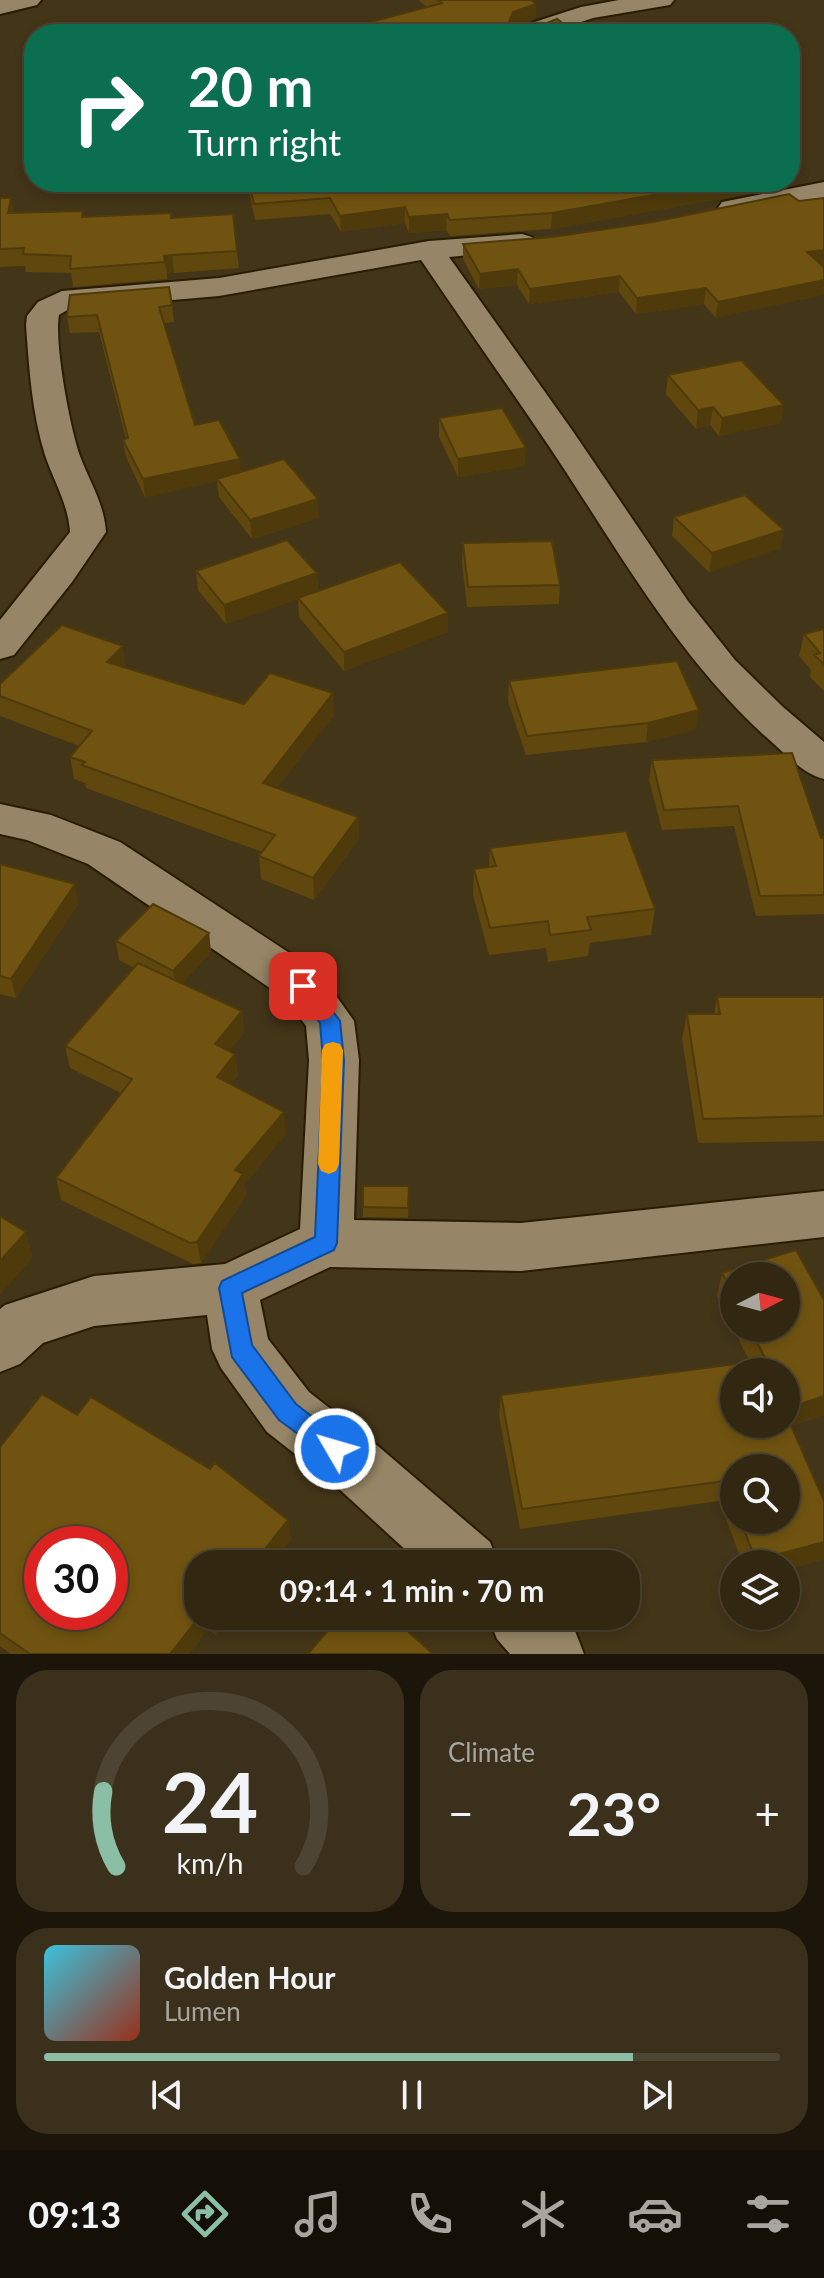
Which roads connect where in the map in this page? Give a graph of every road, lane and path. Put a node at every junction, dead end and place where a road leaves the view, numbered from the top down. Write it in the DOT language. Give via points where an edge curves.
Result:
graph roads {
  1 [pos="29,0"];
  2 [pos="662,0"];
  3 [pos="0,7"];
  4 [pos="566,19"];
  5 [pos="551,24"];
  6 [pos="573,24"];
  7 [pos="802,195"];
  8 [pos="708,213"];
  9 [pos="551,241"];
  10 [pos="429,250"];
  11 [pos="0,646"];
  12 [pos="824,765"];
  13 [pos="0,819"];
  14 [pos="824,1214"];
  15 [pos="326,1243"];
  16 [pos="230,1288"];
  17 [pos="0,1346"];
  18 [pos="452,1550"];
  19 [pos="532,1630"];
  20 [pos="552,1654"];
  1 -- 3 [label="street"];
  2 -- 4 [label="street"];
  4 -- 5 [label="street"];
  4 -- 6 [label="street"];
  7 -- 8 [label="street"];
  9 -- 10 [label="street"];
  10 -- 11 [label="street" via="219,287 62,300 51,306 43,316 40,338 62,454 83,494 88,532"];
  10 -- 12 [label="street" via="674,609 721,669"];
  13 -- 15 [label="street" via="35,826 104,853 303,986 330,1021 334,1060"];
  14 -- 15 [label="street" via="521,1247"];
  15 -- 16 [label="street"];
  16 -- 17 [label="street" via="94,1301 25,1323"];
  16 -- 18 [label="street" via="241,1349 288,1412"];
  19 -- 20 [label="street"];
}
